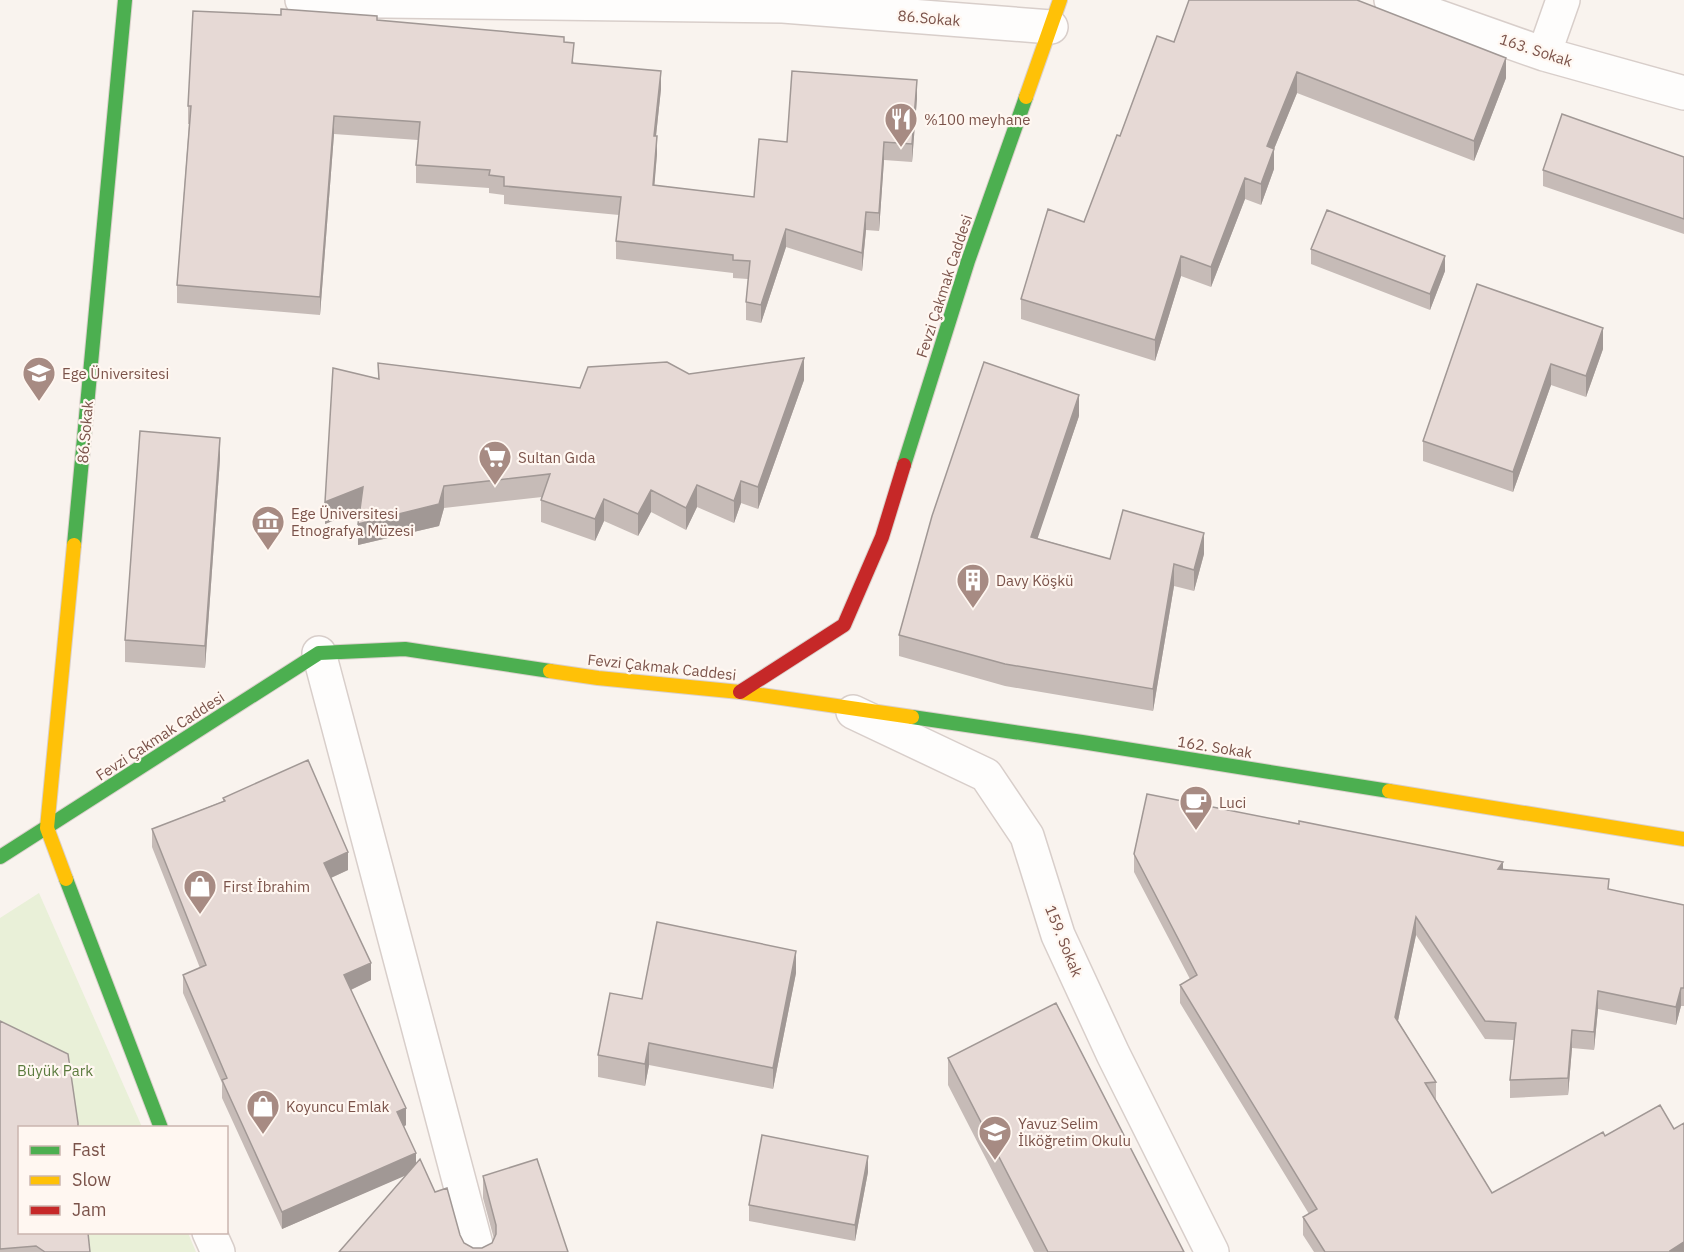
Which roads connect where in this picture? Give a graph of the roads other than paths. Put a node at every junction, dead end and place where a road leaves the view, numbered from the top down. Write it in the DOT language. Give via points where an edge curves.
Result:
graph roads {
  1 [pos="125,0"];
  2 [pos="303,0"];
  3 [pos="1391,0"];
  4 [pos="1563,0"];
  5 [pos="1056,14"];
  6 [pos="1544,54"];
  7 [pos="1684,93"];
  8 [pos="319,653"];
  9 [pos="740,693"];
  10 [pos="841,706"];
  11 [pos="47,828"];
  12 [pos="1684,839"];
  13 [pos="0,856"];
  14 [pos="160,1126"];
  15 [pos="209,1234"];
  16 [pos="218,1252"];
  17 [pos="478,1252"];
  18 [pos="1212,1252"];
  1 -- 11 [label="street, 86.Sokak"];
  2 -- 5 [label="street, 86.Sokak"];
  3 -- 6 [label="street, 163. Sokak"];
  4 -- 6 [label="street"];
  5 -- 9 [label="street, Fevzi Çakmak Caddesi" via="968,261 882,537 844,625"];
  6 -- 7 [label="street, 163. Sokak"];
  8 -- 9 [label="street, Fevzi Çakmak Caddesi" via="405,649 598,678"];
  8 -- 11 [label="street, Fevzi Çakmak Caddesi"];
  8 -- 17 [label="street"];
  9 -- 10 [label="street, 162. Sokak"];
  10 -- 12 [label="street, 162. Sokak"];
  10 -- 18 [label="street, 159. Sokak" via="986,775 1027,836 1058,935"];
  11 -- 13 [label="street, Fevzi Çakmak Caddesi"];
  11 -- 14 [label="street"];
  15 -- 16 [label="street"];
}
